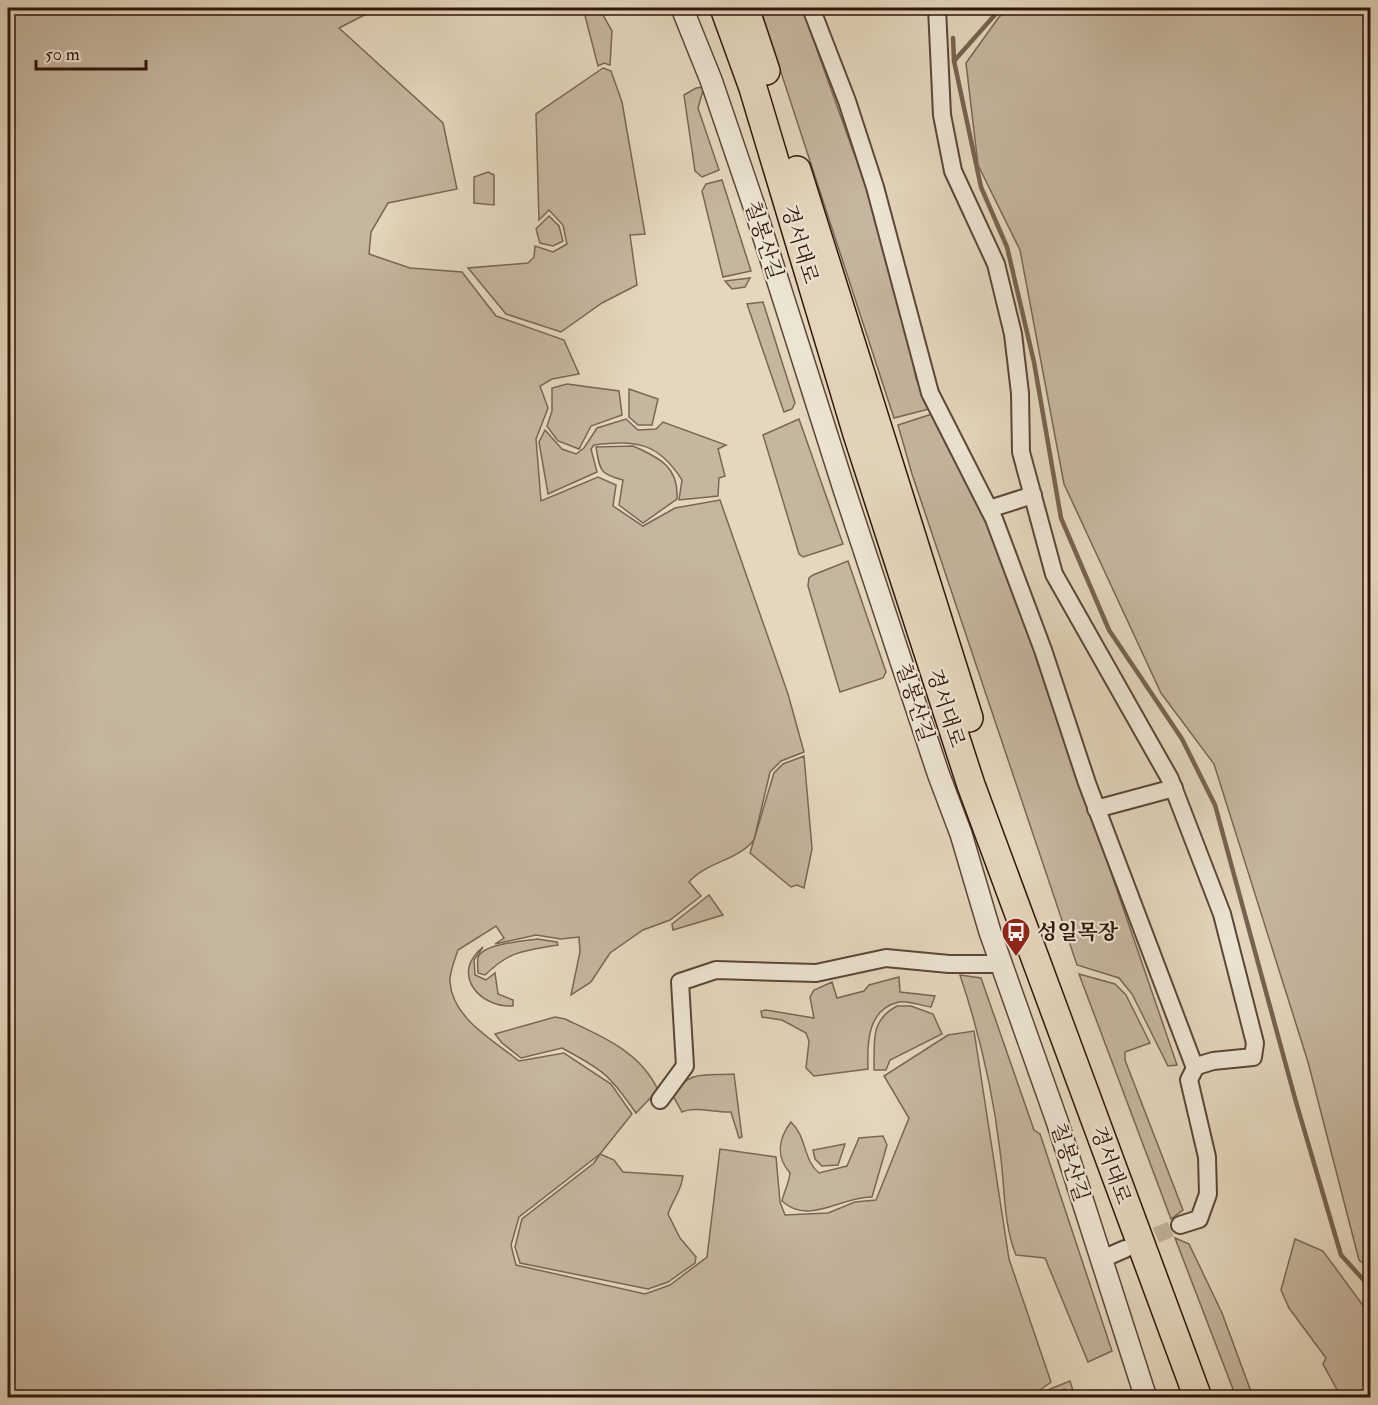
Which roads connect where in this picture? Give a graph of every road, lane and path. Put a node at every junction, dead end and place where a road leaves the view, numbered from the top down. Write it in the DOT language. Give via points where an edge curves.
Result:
graph roads {
  1 [pos="682,8"];
  2 [pos="724,8"];
  3 [pos="745,8"];
  4 [pos="811,8"];
  5 [pos="937,8"];
  6 [pos="1033,495"];
  7 [pos="989,509"];
  8 [pos="1174,788"];
  9 [pos="1096,809"];
  10 [pos="1001,964"];
  11 [pos="1195,1068"];
  12 [pos="660,1100"];
  13 [pos="1180,1225"];
  14 [pos="1125,1249"];
  15 [pos="1102,1259"];
  16 [pos="1146,1398"];
  17 [pos="1198,1398"];
  18 [pos="1218,1398"];
  1 -- 10 [label="street, 칠봉산길" via="754,206"];
  2 -- 17 [label="main road, 경서대로" via="753,88 857,434 971,785"];
  3 -- 18 [label="main road, 경서대로" via="987,775"];
  4 -- 7 [label="street" via="875,187 930,393"];
  5 -- 6 [label="street" via="942,115 953,171 996,264 1020,393 1021,452"];
  6 -- 7 [label="street"];
  6 -- 8 [label="street" via="1054,574"];
  7 -- 9 [label="street" via="1043,650"];
  8 -- 9 [label="street"];
  8 -- 11 [label="street" via="1222,914 1255,1043 1253,1057 1213,1061"];
  9 -- 11 [label="street"];
  10 -- 12 [label="street" via="886,958 816,973 716,970 680,982 685,1066"];
  10 -- 15 [label="street, 칠봉산길"];
  11 -- 13 [label="street" via="1189,1080 1207,1157 1208,1194 1199,1219"];
  14 -- 15 [label="street"];
  15 -- 16 [label="street, 칠봉산길"];
}
